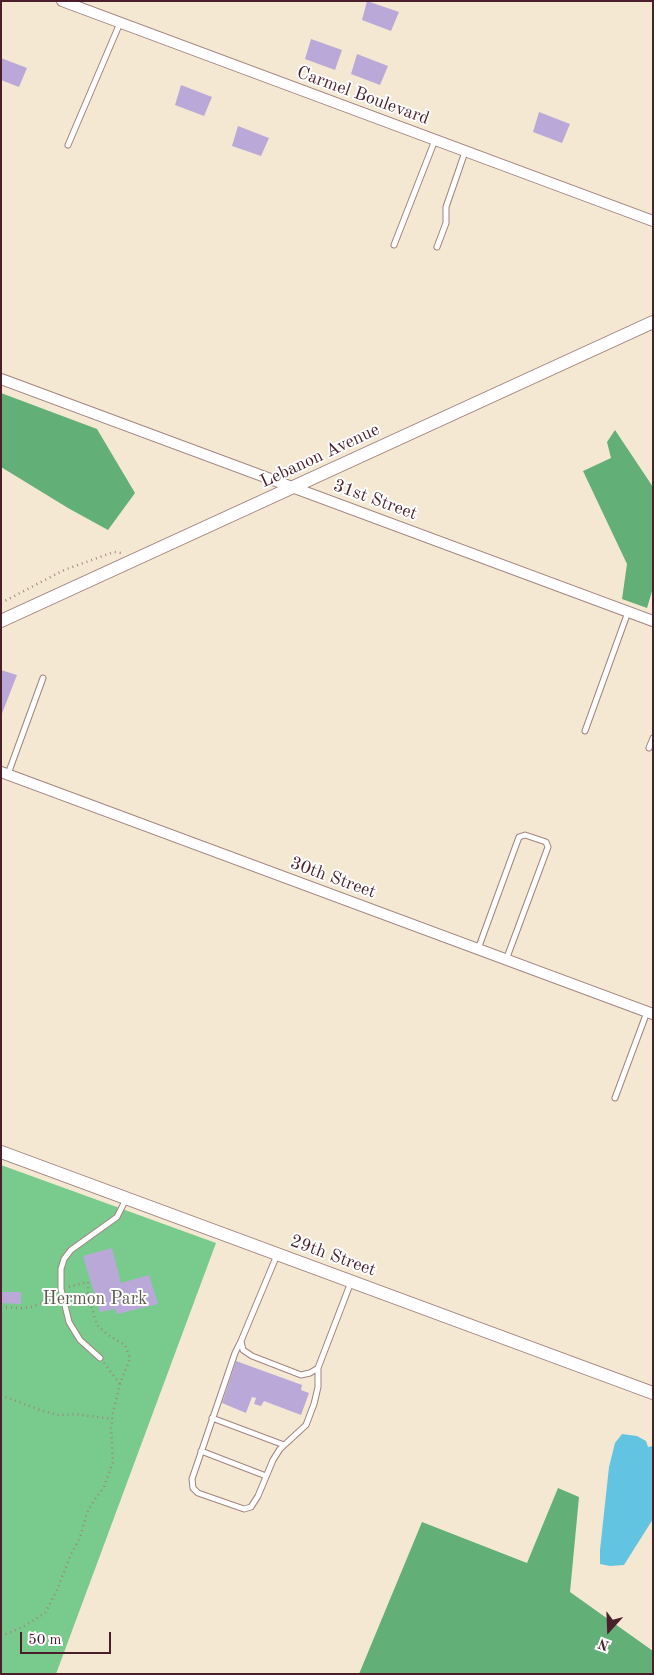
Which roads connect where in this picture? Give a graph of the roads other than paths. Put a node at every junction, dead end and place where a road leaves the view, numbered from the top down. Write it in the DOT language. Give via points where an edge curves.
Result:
graph roads {
  1 [pos="62,1"];
  2 [pos="120,23"];
  3 [pos="435,140"];
  4 [pos="68,145"];
  5 [pos="465,152"];
  6 [pos="653,221"];
  7 [pos="394,244"];
  8 [pos="437,247"];
  9 [pos="653,322"];
  10 [pos="1,379"];
  11 [pos="293,487"];
  12 [pos="628,612"];
  13 [pos="1,621"];
  14 [pos="653,621"];
  15 [pos="42,678"];
  16 [pos="585,731"];
  17 [pos="653,738"];
  18 [pos="649,748"];
  19 [pos="5,773"];
  20 [pos="478,949"];
  21 [pos="506,960"];
  22 [pos="650,1013"];
  23 [pos="615,1098"];
  24 [pos="1,1152"];
  25 [pos="127,1198"];
  26 [pos="277,1254"];
  27 [pos="351,1282"];
  28 [pos="241,1341"];
  29 [pos="100,1358"];
  30 [pos="318,1368"];
  31 [pos="653,1393"];
  32 [pos="212,1418"];
  33 [pos="284,1445"];
  34 [pos="201,1451"];
  35 [pos="266,1476"];
  1 -- 2 [label="street, Carmel Boulevard"];
  2 -- 3 [label="street, Carmel Boulevard"];
  2 -- 4 [label="lane"];
  3 -- 5 [label="street, Carmel Boulevard"];
  3 -- 7 [label="lane"];
  5 -- 6 [label="street, Carmel Boulevard"];
  5 -- 8 [label="lane" via="446,207 446,223"];
  9 -- 11 [label="street, Lebanon Avenue"];
  10 -- 11 [label="street, 31st Street"];
  11 -- 12 [label="street, 31st Street"];
  11 -- 13 [label="street, Lebanon Avenue"];
  12 -- 14 [label="street, 31st Street"];
  12 -- 16 [label="lane"];
  15 -- 19 [label="lane"];
  17 -- 18 [label="lane"];
  19 -- 20 [label="street, 30th Street"];
  20 -- 21 [label="street, 30th Street"];
  20 -- 21 [label="lane" via="519,837 525,835 546,842 548,847"];
  21 -- 22 [label="street, 30th Street"];
  22 -- 23 [label="lane"];
  24 -- 25 [label="street, 29th Street"];
  25 -- 26 [label="street, 29th Street"];
  25 -- 29 [label="lane" via="117,1217 71,1250 61,1269 61,1289 69,1322 80,1340"];
  26 -- 27 [label="street, 29th Street"];
  26 -- 28 [label="lane"];
  27 -- 30 [label="lane"];
  27 -- 31 [label="street, 29th Street"];
  28 -- 30 [label="lane" via="244,1350 252,1356 301,1375"];
  28 -- 32 [label="lane"];
  30 -- 33 [label="lane" via="318,1387 306,1425"];
  32 -- 33 [label="lane"];
  32 -- 34 [label="lane"];
  33 -- 35 [label="lane" via="272,1460"];
  34 -- 35 [label="lane"];
  34 -- 35 [label="lane" via="192,1479 193,1488 198,1493 244,1509 251,1507"];
}
